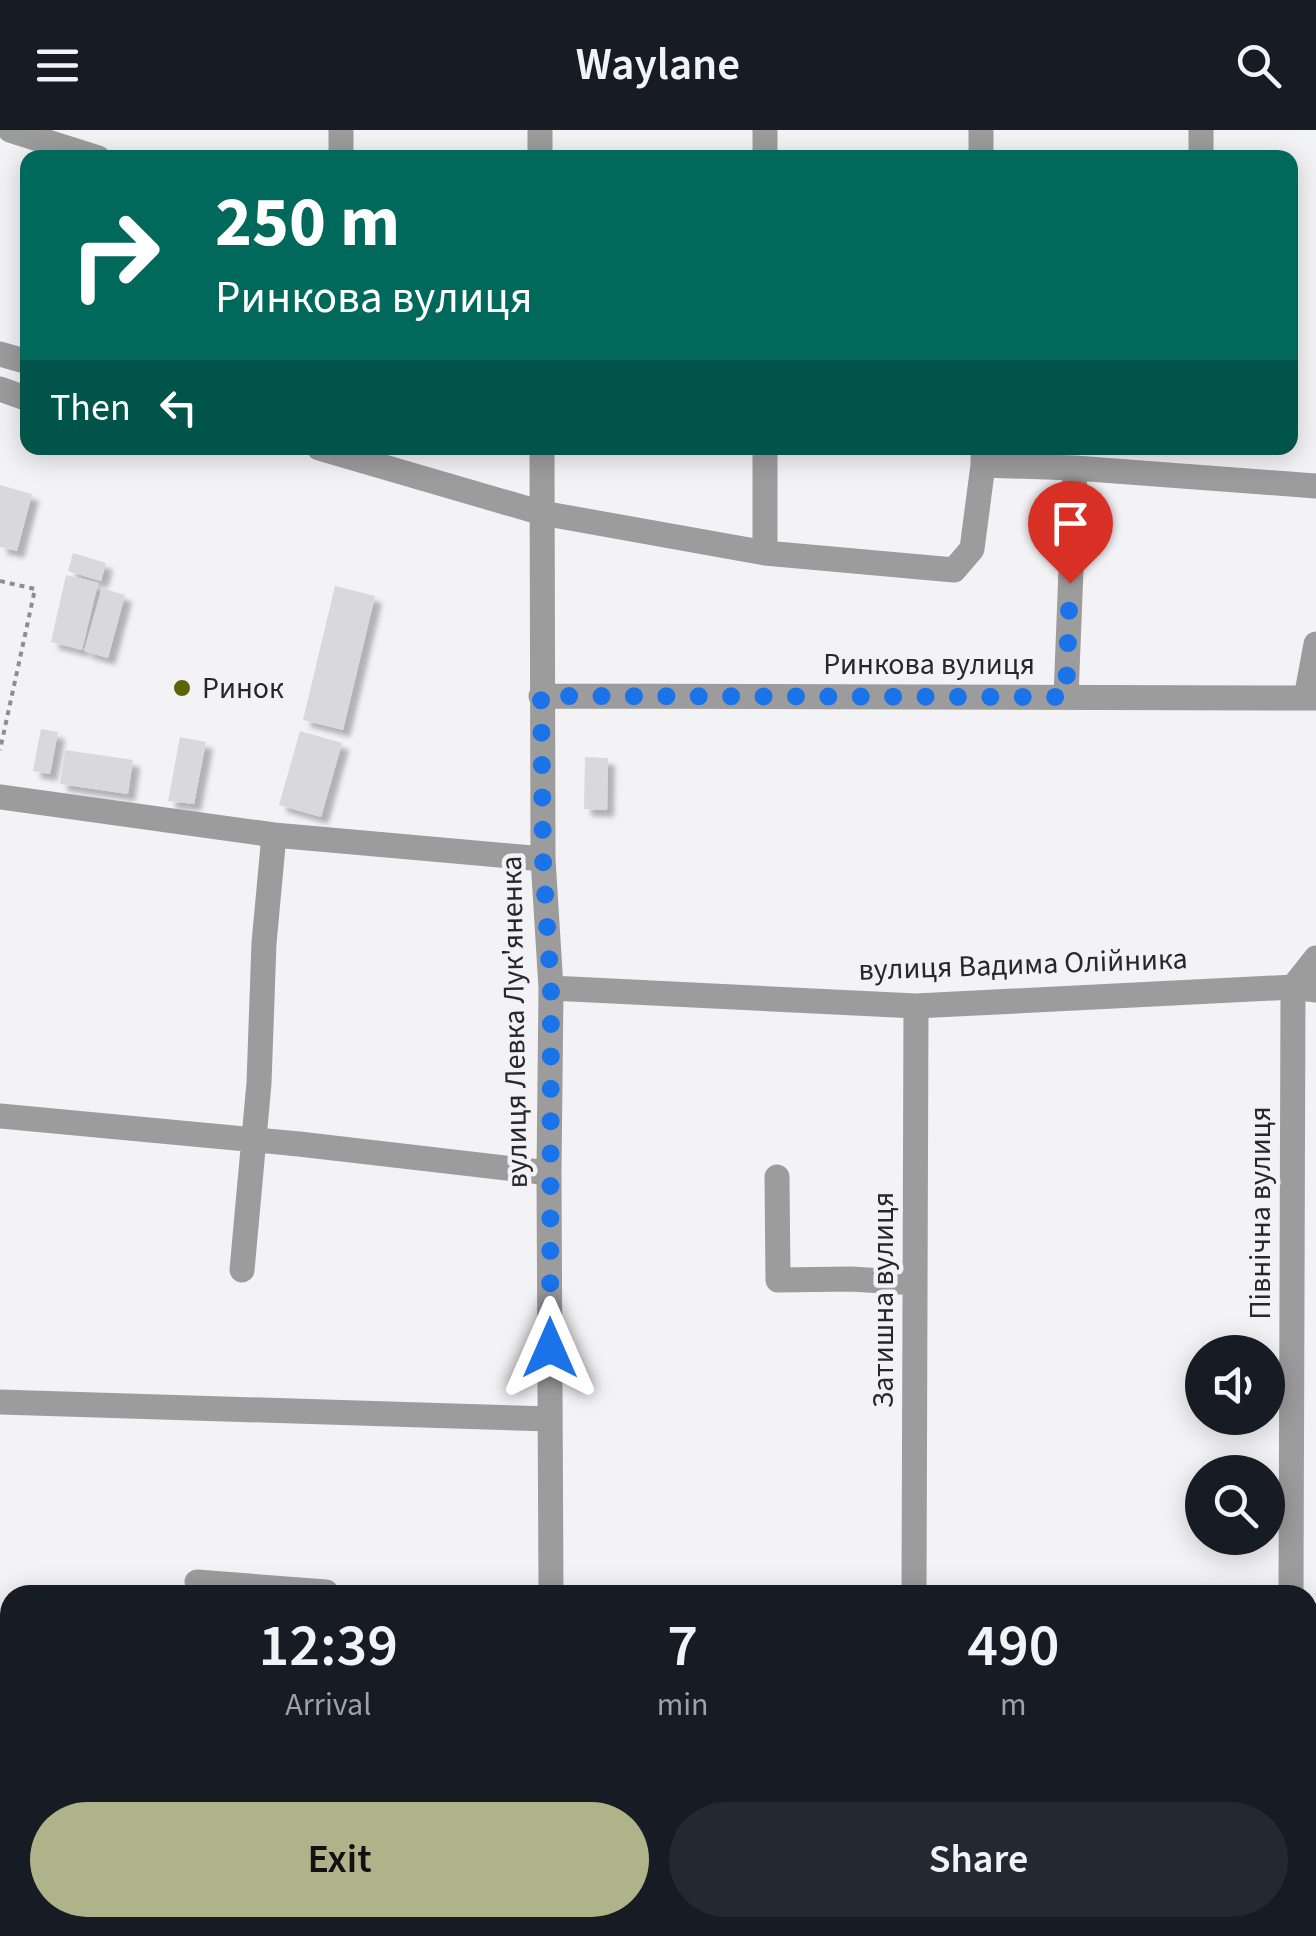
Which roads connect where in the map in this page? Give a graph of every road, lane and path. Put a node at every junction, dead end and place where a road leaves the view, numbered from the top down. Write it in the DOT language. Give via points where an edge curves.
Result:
graph roads {
  1 [pos="10,130"];
  2 [pos="73,150"];
  3 [pos="344,455"];
  4 [pos="542,455"];
  5 [pos="765,455"];
  6 [pos="983,456"];
  7 [pos="1075,468"];
  8 [pos="1316,486"];
  9 [pos="542,513"];
  10 [pos="765,553"];
  11 [pos="0,582"];
  12 [pos="1316,644"];
  13 [pos="541,696"];
  14 [pos="1066,697"];
  15 [pos="1311,698"];
  16 [pos="0,750"];
  17 [pos="0,797"];
  18 [pos="0,815"];
  19 [pos="274,835"];
  20 [pos="543,860"];
  21 [pos="1316,958"];
  22 [pos="551,988"];
  23 [pos="1305,988"];
  24 [pos="916,1006"];
  25 [pos="0,1116"];
  26 [pos="253,1140"];
  27 [pos="550,1173"];
  28 [pos="777,1177"];
  29 [pos="242,1270"];
  30 [pos="915,1283"];
  31 [pos="0,1402"];
  32 [pos="550,1419"];
  33 [pos="196,1582"];
  34 [pos="219,1585"];
  35 [pos="552,1585"];
  36 [pos="914,1585"];
  37 [pos="1291,1585"];
  1 -- 2 [label="street"];
  3 -- 9 [label="street"];
  4 -- 9 [label="street, вулиця Левка Лук'яненка"];
  5 -- 10 [label="street"];
  6 -- 7 [label="street"];
  6 -- 10 [label="street" via="972,550 954,570"];
  7 -- 8 [label="street"];
  7 -- 14 [label="street"];
  9 -- 10 [label="street"];
  9 -- 13 [label="street, вулиця Левка Лук'яненка"];
  11 -- 16 [label="path" via="35,590"];
  12 -- 15 [label="street"];
  13 -- 14 [label="street, Ринкова вулиця"];
  13 -- 20 [label="street, вулиця Левка Лук'яненка"];
  14 -- 15 [label="street, Ринкова вулиця"];
  17 -- 18 [label="street"];
  17 -- 19 [label="street"];
  19 -- 20 [label="street"];
  19 -- 26 [label="street"];
  20 -- 22 [label="street, вулиця Левка Лук'яненка"];
  21 -- 23 [label="street"];
  22 -- 24 [label="street, вулиця Вадима Олійника"];
  22 -- 27 [label="street, вулиця Левка Лук'яненка"];
  23 -- 24 [label="street, вулиця Вадима Олійника"];
  23 -- 37 [label="street, Північна вулиця"];
  24 -- 30 [label="street, Затишна вулиця"];
  25 -- 26 [label="street"];
  26 -- 27 [label="street"];
  26 -- 29 [label="street"];
  27 -- 32 [label="street, вулиця Левка Лук'яненка"];
  28 -- 30 [label="street" via="778,1280"];
  30 -- 36 [label="street, Затишна вулиця"];
  31 -- 32 [label="street"];
  32 -- 35 [label="street, вулиця Левка Лук'яненка"];
  33 -- 34 [label="street"];
}
